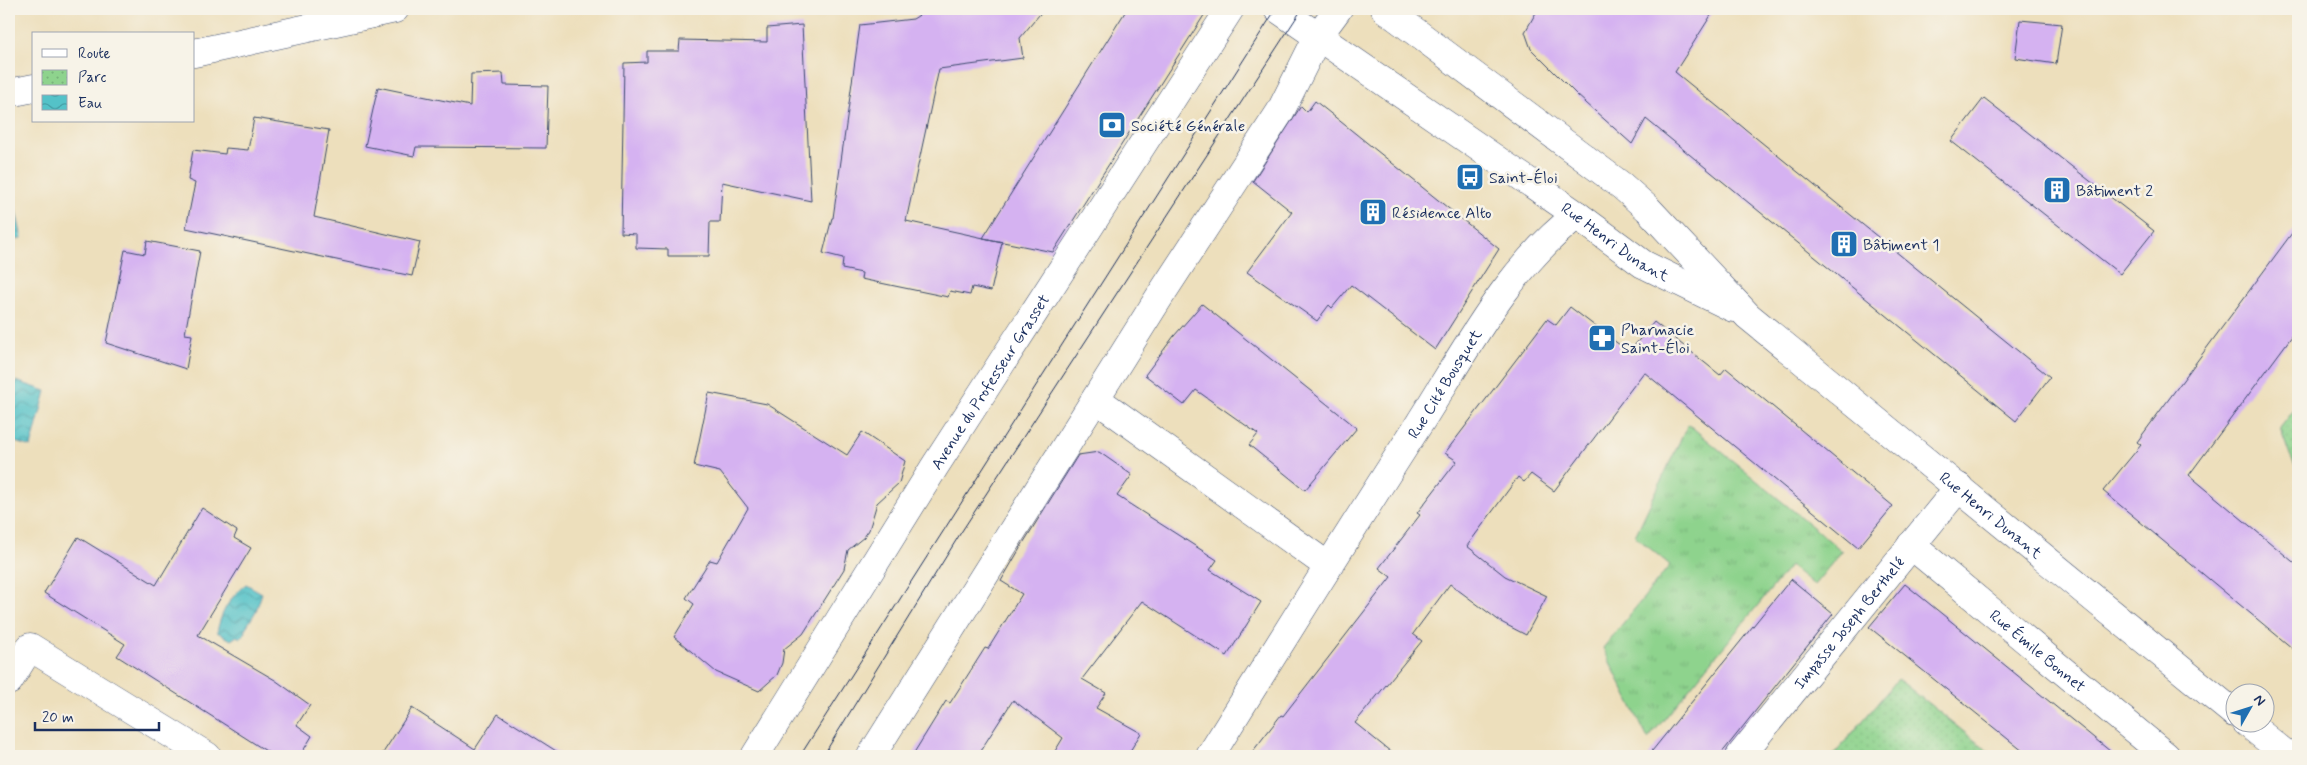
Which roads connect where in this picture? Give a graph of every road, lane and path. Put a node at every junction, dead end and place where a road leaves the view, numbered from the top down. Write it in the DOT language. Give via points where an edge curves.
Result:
graph roads {
  1 [pos="395,9"];
  2 [pos="1230,9"];
  3 [pos="1278,9"];
  4 [pos="1338,9"];
  5 [pos="1385,9"];
  6 [pos="1318,36"];
  7 [pos="195,53"];
  8 [pos="32,88"];
  9 [pos="9,93"];
  10 [pos="1577,215"];
  11 [pos="1748,316"];
  12 [pos="1096,399"];
  13 [pos="1959,487"];
  14 [pos="1911,545"];
  15 [pos="1328,566"];
  16 [pos="9,681"];
  17 [pos="2224,705"];
  18 [pos="2258,732"];
  19 [pos="207,756"];
  20 [pos="755,756"];
  21 [pos="871,756"];
  22 [pos="1210,756"];
  23 [pos="1740,756"];
  24 [pos="2166,756"];
  25 [pos="2288,756"];
  1 -- 7 [label="street"];
  2 -- 20 [label="street, Avenue du Professeur Grasset" via="935,466"];
  3 -- 6 [label="street, Rue Henri Dunant"];
  4 -- 6 [label="street"];
  5 -- 11 [label="street, Rue Henri Dunant" via="1622,186 1648,209"];
  6 -- 10 [label="street, Rue Henri Dunant"];
  6 -- 12 [label="street" via="1280,112"];
  8 -- 9 [label="street"];
  10 -- 11 [label="street, Rue Henri Dunant" via="1643,264"];
  10 -- 15 [label="street, Rue Cité Bousquet" via="1544,242 1506,287"];
  11 -- 13 [label="street, Rue Henri Dunant"];
  12 -- 15 [label="street"];
  12 -- 21 [label="street"];
  13 -- 14 [label="street, Impasse Joseph Berthelé"];
  13 -- 17 [label="street, Rue Henri Dunant"];
  14 -- 23 [label="street, Impasse Joseph Berthelé"];
  14 -- 24 [label="street, Rue Émile Bonnet"];
  15 -- 22 [label="street, Rue Cité Bousquet"];
  16 -- 19 [label="street" via="30,646"];
  18 -- 25 [label="street"];
}
